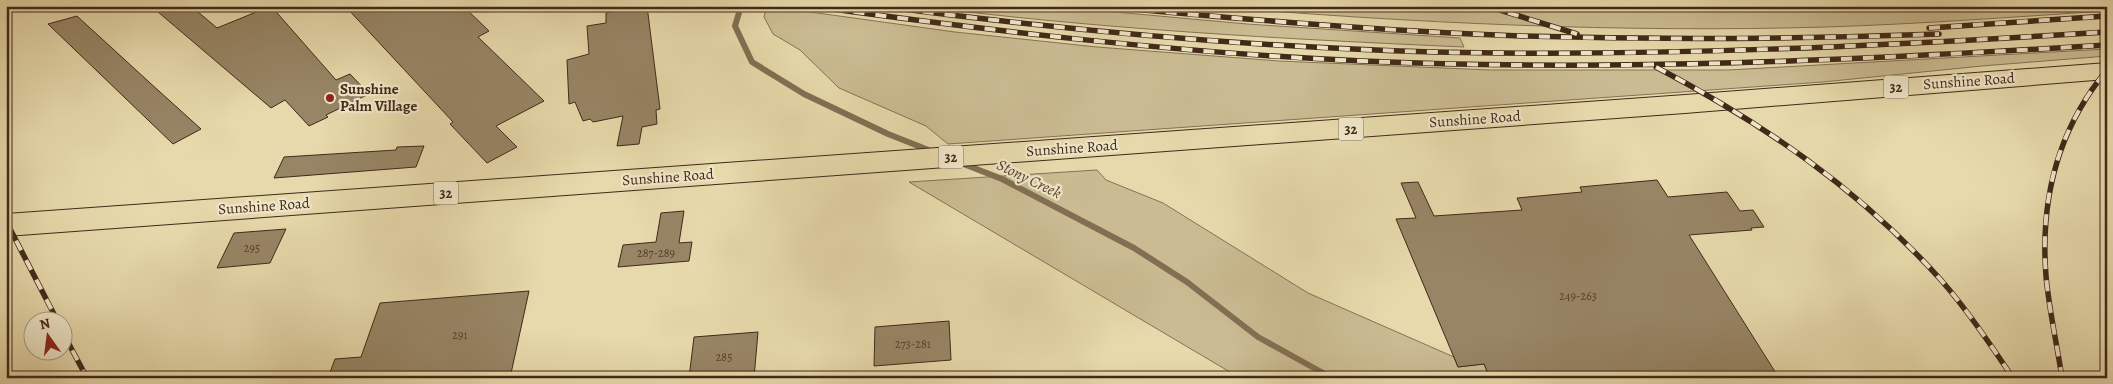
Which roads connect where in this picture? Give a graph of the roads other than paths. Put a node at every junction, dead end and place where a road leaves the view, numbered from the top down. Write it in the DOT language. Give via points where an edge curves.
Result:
graph roads {
  1 [pos="2107,71"];
  2 [pos="6,225"];
  1 -- 2 [label="main road, Sunshine Road / 32" via="1694,104"];
}
